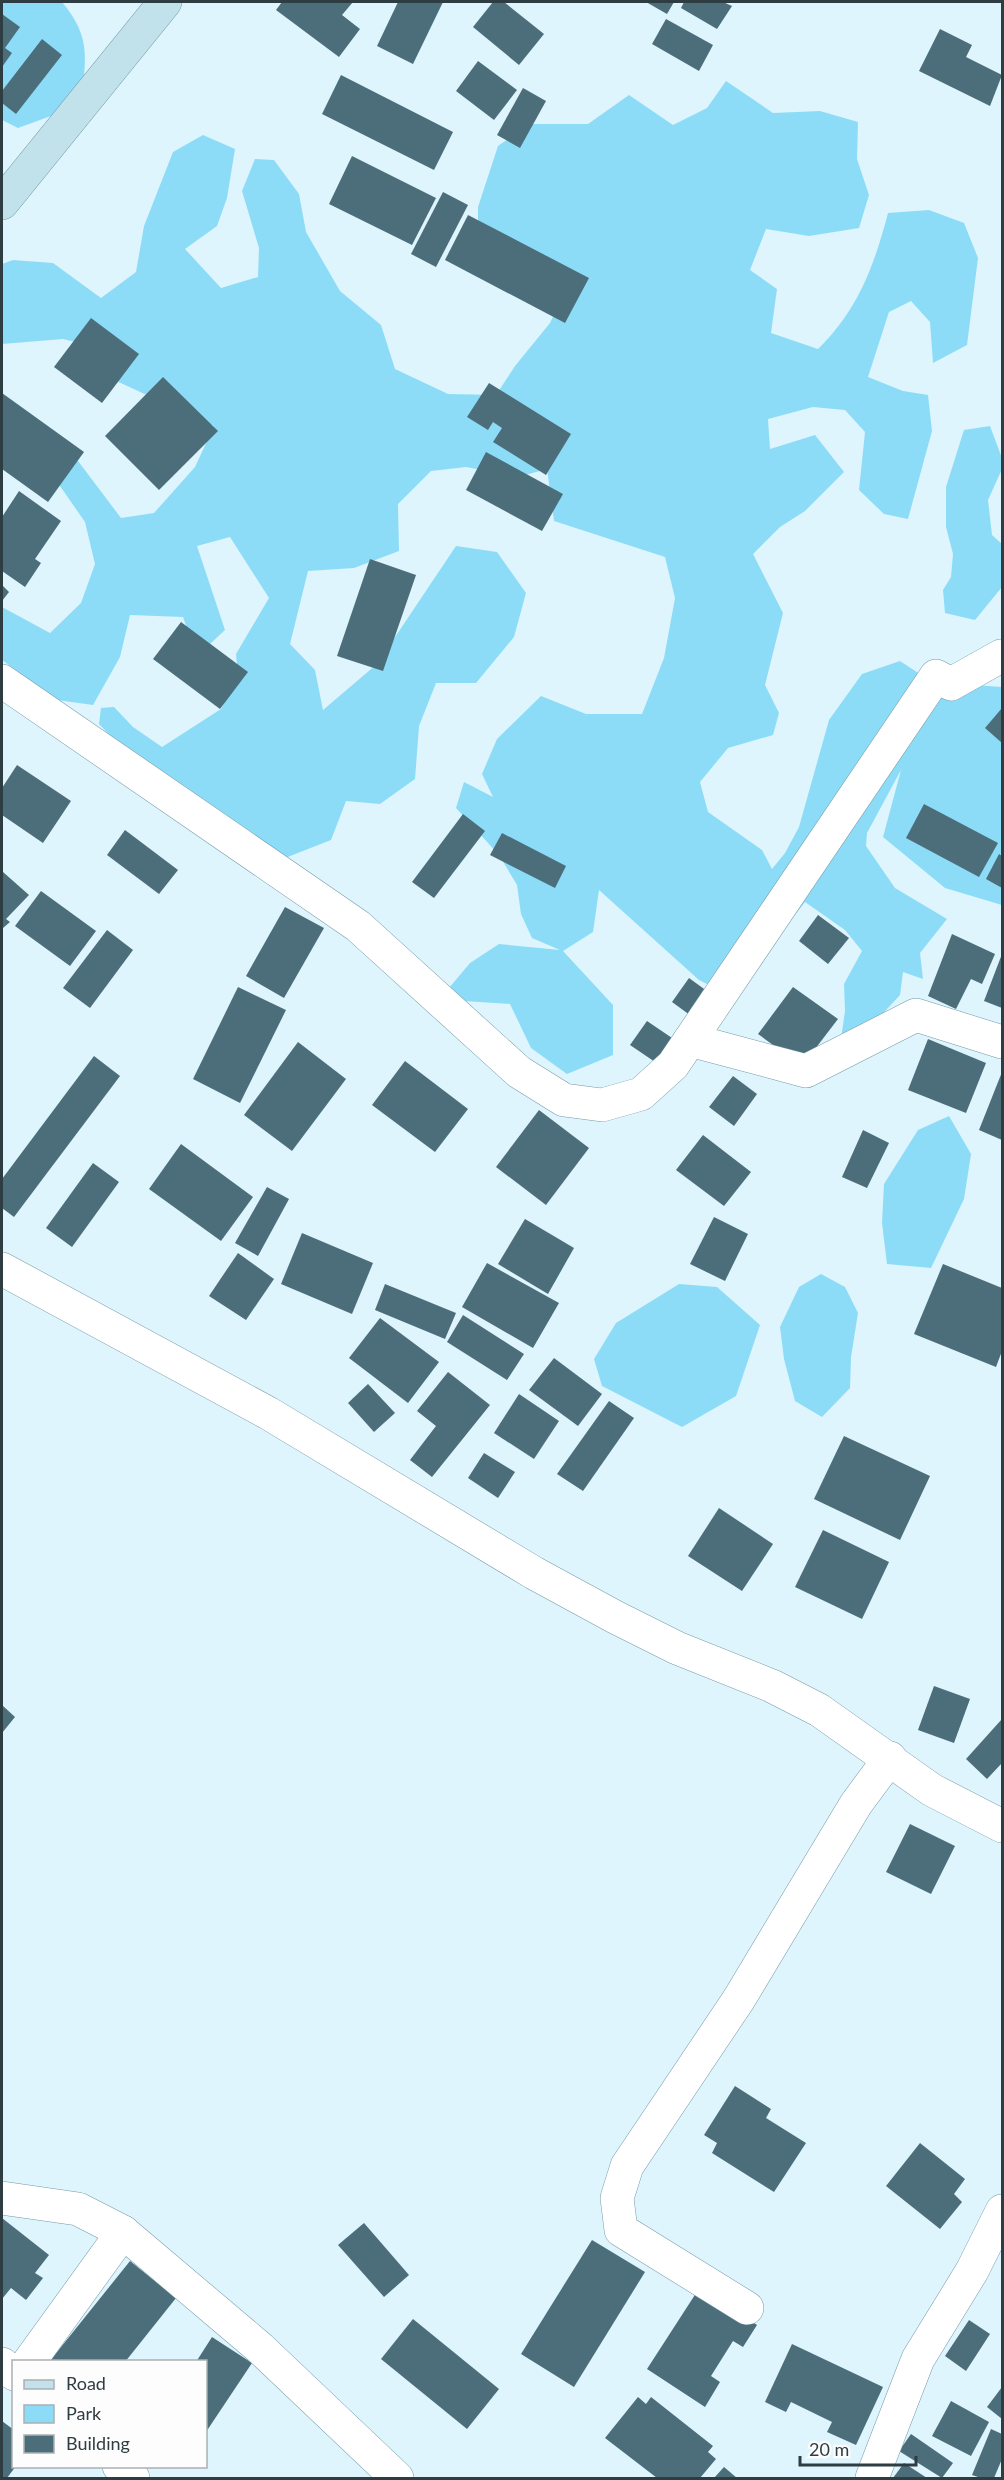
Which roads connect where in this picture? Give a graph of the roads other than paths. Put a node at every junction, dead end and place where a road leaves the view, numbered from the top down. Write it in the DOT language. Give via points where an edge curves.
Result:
graph roads {
  1 [pos="165,2"];
  2 [pos="2,203"];
  3 [pos="1002,658"];
  4 [pos="2,681"];
  5 [pos="690,1040"];
  6 [pos="1002,1042"];
  7 [pos="2,1269"];
  8 [pos="890,1758"];
  9 [pos="1002,1826"];
  10 [pos="2,2198"];
  11 [pos="1002,2211"];
  12 [pos="123,2232"];
  13 [pos="747,2308"];
  14 [pos="29,2360"];
  15 [pos="121,2468"];
  16 [pos="133,2478"];
  17 [pos="397,2478"];
  18 [pos="872,2478"];
  1 -- 2 [label="main road"];
  3 -- 5 [label="street" via="951,684 936,676"];
  4 -- 5 [label="street" via="358,926 519,1072 564,1100 602,1105 641,1094 673,1065"];
  5 -- 6 [label="street" via="806,1071 916,1015"];
  7 -- 8 [label="street" via="268,1413 534,1574 677,1648 772,1686 819,1710"];
  8 -- 9 [label="street" via="932,1790"];
  8 -- 13 [label="street" via="856,1804 739,1999 627,2166 617,2198 621,2230"];
  10 -- 12 [label="street" via="78,2209"];
  11 -- 18 [label="street" via="972,2271 918,2359"];
  12 -- 14 [label="street"];
  12 -- 17 [label="street" via="260,2348"];
  15 -- 16 [label="street"];
}
